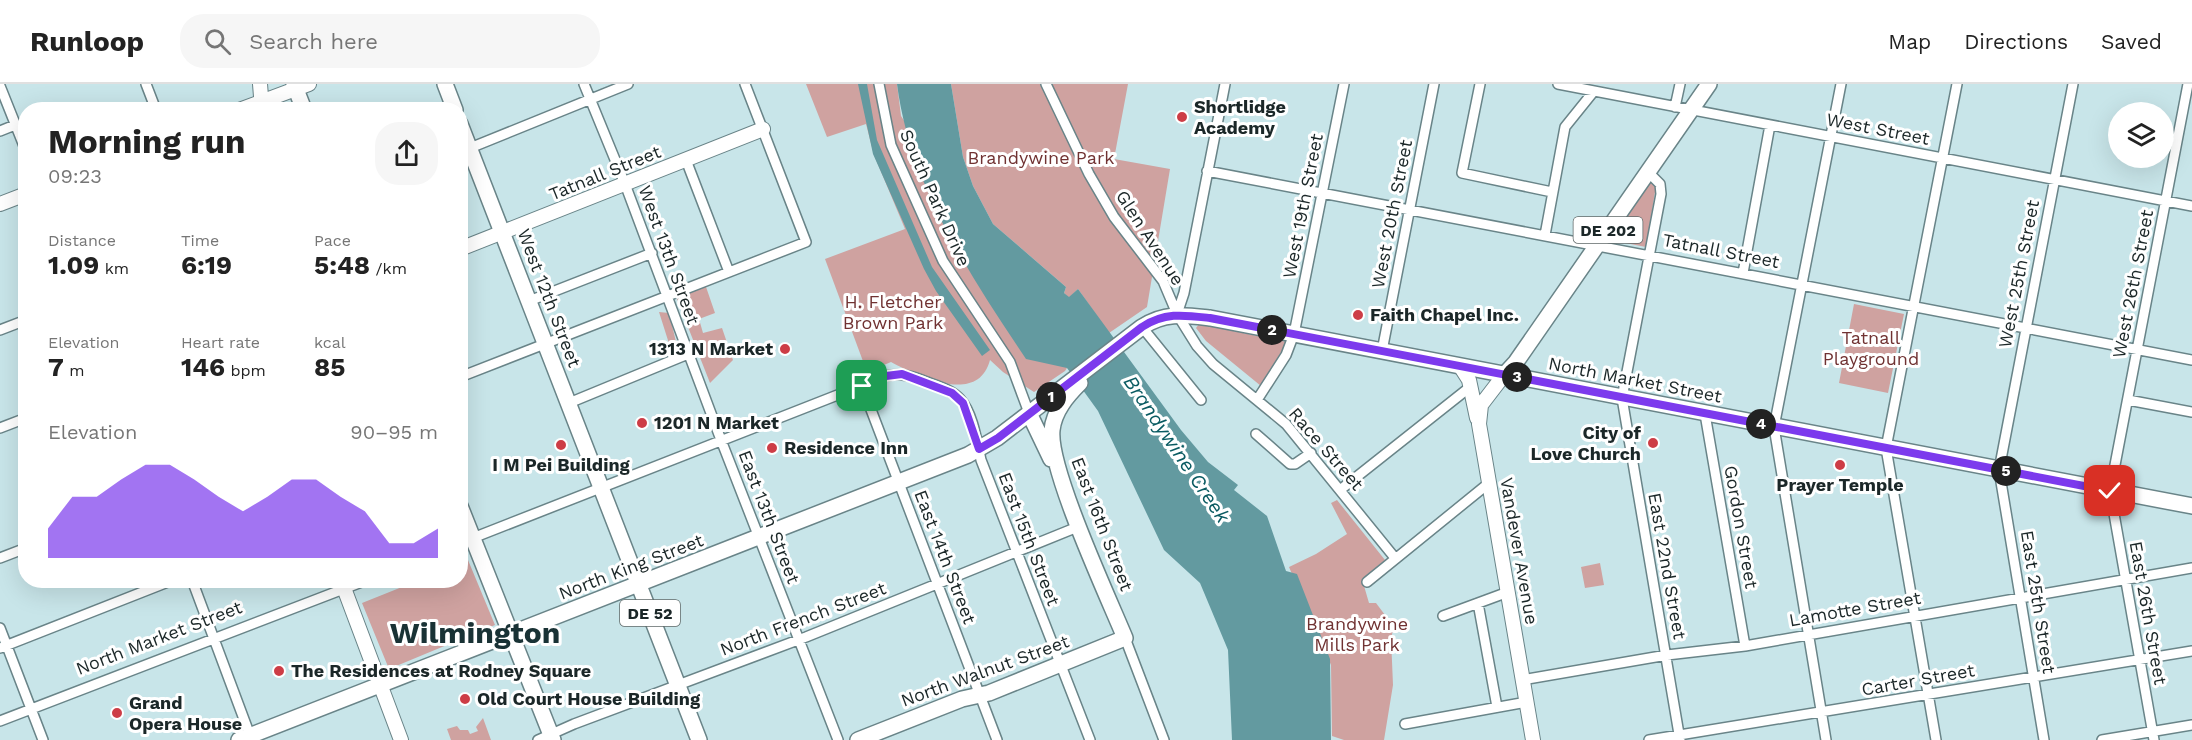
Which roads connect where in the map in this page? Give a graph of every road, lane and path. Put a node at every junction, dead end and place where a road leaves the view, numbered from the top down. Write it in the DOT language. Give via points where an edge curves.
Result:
graph roads {
  1 [pos="146,84"];
  2 [pos="260,84"];
  3 [pos="445,84"];
  4 [pos="584,84"];
  5 [pos="628,84"];
  6 [pos="745,84"];
  7 [pos="879,84"];
  8 [pos="1046,84"];
  9 [pos="1225,84"];
  10 [pos="1344,84"];
  11 [pos="1434,84"];
  12 [pos="1480,84"];
  13 [pos="1558,84"];
  14 [pos="1680,84"];
  15 [pos="1709,84"];
  16 [pos="1841,84"];
  17 [pos="1957,84"];
  18 [pos="2073,84"];
  19 [pos="2188,84"];
  20 [pos="0,86"];
  21 [pos="300,86"];
  22 [pos="1574,86"];
  23 [pos="1594,91"];
  24 [pos="590,99"];
  25 [pos="153,102"];
  26 [pos="262,102"];
  27 [pos="268,102"];
  28 [pos="303,102"];
  29 [pos="452,102"];
  30 [pos="1675,107"];
  31 [pos="1691,110"];
  32 [pos="15,125"];
  33 [pos="1770,125"];
  34 [pos="762,129"];
  35 [pos="0,131"];
  36 [pos="18,132"];
  37 [pos="1831,137"];
  38 [pos="468,150"];
  39 [pos="468,157"];
  40 [pos="1942,158"];
  41 [pos="686,160"];
  42 [pos="1208,171"];
  43 [pos="1648,172"];
  44 [pos="2054,180"];
  45 [pos="625,184"];
  46 [pos="1322,192"];
  47 [pos="1552,192"];
  48 [pos="18,197"];
  49 [pos="2166,201"];
  50 [pos="0,204"];
  51 [pos="2192,206"];
  52 [pos="1411,209"];
  53 [pos="503,232"];
  54 [pos="1545,235"];
  55 [pos="1597,245"];
  56 [pos="468,246"];
  57 [pos="652,253"];
  58 [pos="1650,255"];
  59 [pos="729,272"];
  60 [pos="1743,273"];
  61 [pos="1802,285"];
  62 [pos="667,296"];
  63 [pos="529,301"];
  64 [pos="1914,306"];
  65 [pos="1177,314"];
  66 [pos="18,323"];
  67 [pos="2025,328"];
  68 [pos="0,330"];
  69 [pos="1132,334"];
  70 [pos="1294,334"];
  71 [pos="546,344"];
  72 [pos="2137,350"];
  73 [pos="1382,351"];
  74 [pos="688,354"];
  75 [pos="2192,360"];
  76 [pos="1460,366"];
  77 [pos="468,374"];
  78 [pos="1504,375"];
  79 [pos="862,386"];
  80 [pos="1470,387"];
  81 [pos="1067,389"];
  82 [pos="1622,398"];
  83 [pos="1201,400"];
  84 [pos="1257,400"];
  85 [pos="2128,400"];
  86 [pos="569,403"];
  87 [pos="2192,412"];
  88 [pos="1029,413"];
  89 [pos="1706,414"];
  90 [pos="18,421"];
  91 [pos="1479,424"];
  92 [pos="1774,427"];
  93 [pos="0,428"];
  94 [pos="1256,434"];
  95 [pos="721,440"];
  96 [pos="1886,448"];
  97 [pos="979,449"];
  98 [pos="1311,453"];
  99 [pos="1999,470"];
  100 [pos="1063,482"];
  101 [pos="898,483"];
  102 [pos="1489,483"];
  103 [pos="601,487"];
  104 [pos="1340,490"];
  105 [pos="2110,491"];
  106 [pos="2192,506"];
  107 [pos="1080,526"];
  108 [pos="760,538"];
  109 [pos="468,540"];
  110 [pos="468,542"];
  111 [pos="18,551"];
  112 [pos="1017,552"];
  113 [pos="0,558"];
  114 [pos="1395,558"];
  115 [pos="2192,568"];
  116 [pos="2126,579"];
  117 [pos="1367,582"];
  118 [pos="639,584"];
  119 [pos="938,585"];
  120 [pos="152,588"];
  121 [pos="195,588"];
  122 [pos="336,588"];
  123 [pos="344,588"];
  124 [pos="1508,592"];
  125 [pos="2022,597"];
  126 [pos="1478,603"];
  127 [pos="1914,615"];
  128 [pos="1443,616"];
  129 [pos="0,628"];
  130 [pos="511,634"];
  131 [pos="1810,634"];
  132 [pos="214,637"];
  133 [pos="1125,638"];
  134 [pos="799,639"];
  135 [pos="3,646"];
  136 [pos="1744,646"];
  137 [pos="2192,651"];
  138 [pos="1667,655"];
  139 [pos="2140,659"];
  140 [pos="1059,665"];
  141 [pos="2033,676"];
  142 [pos="1522,680"];
  143 [pos="677,684"];
  144 [pos="381,685"];
  145 [pos="1930,694"];
  146 [pos="980,695"];
  147 [pos="1527,702"];
  148 [pos="1497,706"];
  149 [pos="31,709"];
  150 [pos="1821,713"];
  151 [pos="0,721"];
  152 [pos="1405,724"];
  153 [pos="2192,725"];
  154 [pos="892,734"];
  155 [pos="2153,736"];
  156 [pos="1680,737"];
  157 [pos="247,738"];
  158 [pos="547,738"];
  159 [pos="43,740"];
  160 [pos="401,740"];
  161 [pos="699,740"];
  162 [pos="838,740"];
  163 [pos="858,740"];
  164 [pos="997,740"];
  165 [pos="1090,740"];
  166 [pos="1164,740"];
  167 [pos="1533,740"];
  168 [pos="1649,740"];
  169 [pos="1826,740"];
  170 [pos="1936,740"];
  171 [pos="2044,740"];
  172 [pos="2102,740"];
  1 -- 25 [label="street"];
  2 -- 26 [label="street"];
  3 -- 29 [label="main road"];
  4 -- 24 [label="street, West 13th Street"];
  5 -- 24 [label="street"];
  6 -- 34 [label="street"];
  7 -- 88 [label="street, South Park Drive" via="891,146 943,261 1010,362"];
  8 -- 65 [label="street, Glen Avenue" via="1089,174 1114,217 1162,281"];
  9 -- 42 [label="street"];
  10 -- 46 [label="street, West 19th Street"];
  11 -- 52 [label="street, West 20th Street"];
  12 -- 47 [label="street" via="1462,173"];
  13 -- 22 [label="street, West Street"];
  14 -- 30 [label="street"];
  15 -- 31 [label="main road, DE 202"];
  16 -- 37 [label="street"];
  17 -- 40 [label="street"];
  18 -- 44 [label="street, West 25th Street"];
  19 -- 49 [label="street, West 26th Street"];
  20 -- 32 [label="street"];
  21 -- 27 [label="street"];
  21 -- 28 [label="main road"];
  22 -- 23 [label="street, West Street"];
  23 -- 30 [label="street, West Street"];
  23 -- 47 [label="street" via="1565,127"];
  24 -- 38 [label="street"];
  24 -- 45 [label="street, West 13th Street"];
  30 -- 31 [label="street, West Street"];
  31 -- 33 [label="street, West Street"];
  31 -- 43 [label="main road, DE 202"];
  32 -- 35 [label="street"];
  32 -- 36 [label="street"];
  33 -- 37 [label="street, West Street"];
  33 -- 60 [label="street"];
  34 -- 41 [label="street, Tatnall Street"];
  34 -- 59 [label="street" via="806,242"];
  37 -- 40 [label="street, West Street"];
  37 -- 61 [label="street"];
  39 -- 53 [label="main road, West 12th Street / DE 52"];
  40 -- 44 [label="street, West Street"];
  40 -- 64 [label="street"];
  41 -- 45 [label="street, Tatnall Street"];
  41 -- 59 [label="street"];
  42 -- 46 [label="street, Tatnall Street"];
  42 -- 65 [label="street"];
  43 -- 55 [label="main road, DE 202"];
  43 -- 58 [label="street" via="1660,184 1661,194"];
  44 -- 49 [label="street, West Street"];
  44 -- 67 [label="street, West 25th Street"];
  45 -- 53 [label="street, Tatnall Street"];
  45 -- 57 [label="street, West 13th Street"];
  46 -- 52 [label="street, Tatnall Street"];
  46 -- 70 [label="street, West 19th Street"];
  47 -- 54 [label="street"];
  48 -- 50 [label="street"];
  49 -- 51 [label="street, West Street"];
  49 -- 72 [label="street, West 26th Street"];
  52 -- 54 [label="street, Tatnall Street"];
  52 -- 73 [label="street, West 20th Street"];
  53 -- 56 [label="street, Tatnall Street"];
  53 -- 63 [label="main road, West 12th Street / DE 52"];
  54 -- 55 [label="street, Tatnall Street"];
  55 -- 58 [label="street, Tatnall Street"];
  55 -- 78 [label="main road, DE 202"];
  57 -- 62 [label="street, West 13th Street"];
  57 -- 63 [label="street"];
  58 -- 60 [label="street, Tatnall Street"];
  58 -- 82 [label="street"];
  59 -- 62 [label="street"];
  60 -- 61 [label="street, Tatnall Street"];
  61 -- 64 [label="street, Tatnall Street"];
  61 -- 92 [label="street"];
  62 -- 71 [label="street"];
  62 -- 74 [label="street, West 13th Street"];
  63 -- 71 [label="main road, West 12th Street / DE 52"];
  64 -- 67 [label="street, Tatnall Street"];
  64 -- 96 [label="street"];
  65 -- 69 [label="main road, North Market Street" via="1161,316"];
  65 -- 70 [label="main road, North Market Street"];
  65 -- 84 [label="street, Race Street" via="1197,346"];
  66 -- 68 [label="street"];
  67 -- 72 [label="street, Tatnall Street"];
  67 -- 99 [label="street, West 25th Street"];
  69 -- 81 [label="main road, North Market Street"];
  69 -- 83 [label="street"];
  70 -- 73 [label="main road, North Market Street"];
  70 -- 84 [label="street, West 19th Street" via="1286,355"];
  71 -- 77 [label="street"];
  71 -- 86 [label="main road, West 12th Street / DE 52"];
  72 -- 75 [label="street, Tatnall Street"];
  72 -- 85 [label="street, West 26th Street"];
  73 -- 76 [label="main road, North Market Street"];
  74 -- 86 [label="street"];
  74 -- 95 [label="street, West 13th Street"];
  76 -- 78 [label="main road, North Market Street"];
  76 -- 80 [label="street"];
  78 -- 82 [label="main road, North Market Street"];
  78 -- 91 [label="street, Vandever Avenue" via="1481,405"];
  79 -- 95 [label="street"];
  79 -- 97 [label="street" via="902,374 952,393 963,403"];
  79 -- 101 [label="street, East 14th Street"];
  80 -- 91 [label="street"];
  80 -- 104 [label="street"];
  81 -- 88 [label="main road, North Market Street"];
  81 -- 100 [label="main road, East 16th Street" via="1052,431"];
  82 -- 89 [label="main road, North Market Street"];
  82 -- 138 [label="street, East 22nd Street"];
  84 -- 98 [label="street, Race Street" via="1286,424"];
  85 -- 87 [label="street"];
  85 -- 105 [label="street, West 26th Street"];
  86 -- 103 [label="main road, West 12th Street / DE 52"];
  88 -- 97 [label="main road, North King Street"];
  88 -- 100 [label="main road"];
  89 -- 92 [label="main road, North Market Street"];
  89 -- 136 [label="street, Gordon Street"];
  90 -- 93 [label="street"];
  91 -- 102 [label="street, Vandever Avenue"];
  92 -- 96 [label="main road, North Market Street"];
  92 -- 131 [label="street"];
  94 -- 98 [label="street" via="1290,464"];
  95 -- 103 [label="street"];
  95 -- 108 [label="street, East 13th Street"];
  96 -- 99 [label="main road, North Market Street"];
  96 -- 127 [label="street"];
  97 -- 101 [label="main road, North King Street"];
  97 -- 112 [label="street, East 15th Street"];
  98 -- 104 [label="street, Race Street"];
  99 -- 105 [label="main road, North Market Street"];
  99 -- 125 [label="street, East 25th Street"];
  100 -- 107 [label="main road, East 16th Street"];
  101 -- 108 [label="main road, North King Street"];
  101 -- 119 [label="street, East 14th Street"];
  102 -- 114 [label="street"];
  102 -- 124 [label="street, Vandever Avenue"];
  103 -- 109 [label="street"];
  103 -- 118 [label="main road, DE 52"];
  104 -- 114 [label="street, Race Street"];
  105 -- 106 [label="main road, North Market Street"];
  105 -- 116 [label="street, East 26th Street"];
  107 -- 112 [label="street, North French Street"];
  107 -- 133 [label="main road, East 16th Street"];
  108 -- 118 [label="main road, North King Street"];
  108 -- 134 [label="street, East 13th Street"];
  110 -- 130 [label="main road"];
  111 -- 113 [label="street"];
  112 -- 119 [label="street, North French Street"];
  112 -- 140 [label="street, East 15th Street"];
  114 -- 117 [label="street"];
  115 -- 116 [label="street, Lamotte Street"];
  116 -- 125 [label="street, Lamotte Street"];
  116 -- 139 [label="street, East 26th Street"];
  118 -- 130 [label="main road, North King Street"];
  118 -- 143 [label="main road, DE 52"];
  119 -- 134 [label="street, North French Street"];
  119 -- 146 [label="street, East 14th Street"];
  120 -- 135 [label="street"];
  121 -- 132 [label="street"];
  122 -- 132 [label="street, North Market Street"];
  123 -- 144 [label="street"];
  124 -- 126 [label="street"];
  124 -- 142 [label="street, Vandever Avenue"];
  125 -- 127 [label="street, Lamotte Street"];
  125 -- 141 [label="street, East 25th Street"];
  126 -- 128 [label="street"];
  126 -- 148 [label="street"];
  127 -- 131 [label="street, Lamotte Street"];
  127 -- 145 [label="street"];
  129 -- 135 [label="street"];
  130 -- 144 [label="main road, North King Street"];
  130 -- 158 [label="main road"];
  131 -- 136 [label="street, Lamotte Street"];
  131 -- 150 [label="street"];
  132 -- 149 [label="street, North Market Street"];
  132 -- 157 [label="street"];
  133 -- 140 [label="main road, North Walnut Street"];
  133 -- 166 [label="street, East 16th Street"];
  134 -- 143 [label="street, North French Street"];
  134 -- 162 [label="street, East 13th Street"];
  135 -- 149 [label="street"];
  136 -- 138 [label="street, Lamotte Street"];
  137 -- 139 [label="street, Carter Street"];
  138 -- 142 [label="street, Lamotte Street"];
  138 -- 156 [label="street, East 22nd Street"];
  139 -- 141 [label="street, Carter Street"];
  139 -- 155 [label="street, East 26th Street"];
  140 -- 146 [label="main road, North Walnut Street"];
  140 -- 165 [label="street, East 15th Street"];
  141 -- 145 [label="street, Carter Street"];
  141 -- 171 [label="street, East 25th Street"];
  142 -- 147 [label="street, Vandever Avenue"];
  143 -- 158 [label="street, North French Street"];
  143 -- 161 [label="main road, DE 52"];
  144 -- 157 [label="main road, North King Street"];
  144 -- 160 [label="street"];
  145 -- 150 [label="street, Carter Street"];
  145 -- 170 [label="street"];
  146 -- 154 [label="main road, North Walnut Street" via="962,699"];
  146 -- 164 [label="street, East 14th Street"];
  147 -- 148 [label="street"];
  147 -- 167 [label="street, Vandever Avenue"];
  148 -- 152 [label="street"];
  149 -- 151 [label="street, North Market Street"];
  149 -- 159 [label="street"];
  150 -- 156 [label="street, Carter Street"];
  150 -- 169 [label="street"];
  153 -- 155 [label="street"];
  154 -- 163 [label="main road, North Walnut Street"];
  155 -- 172 [label="street"];
  156 -- 168 [label="street, Carter Street"];
}
